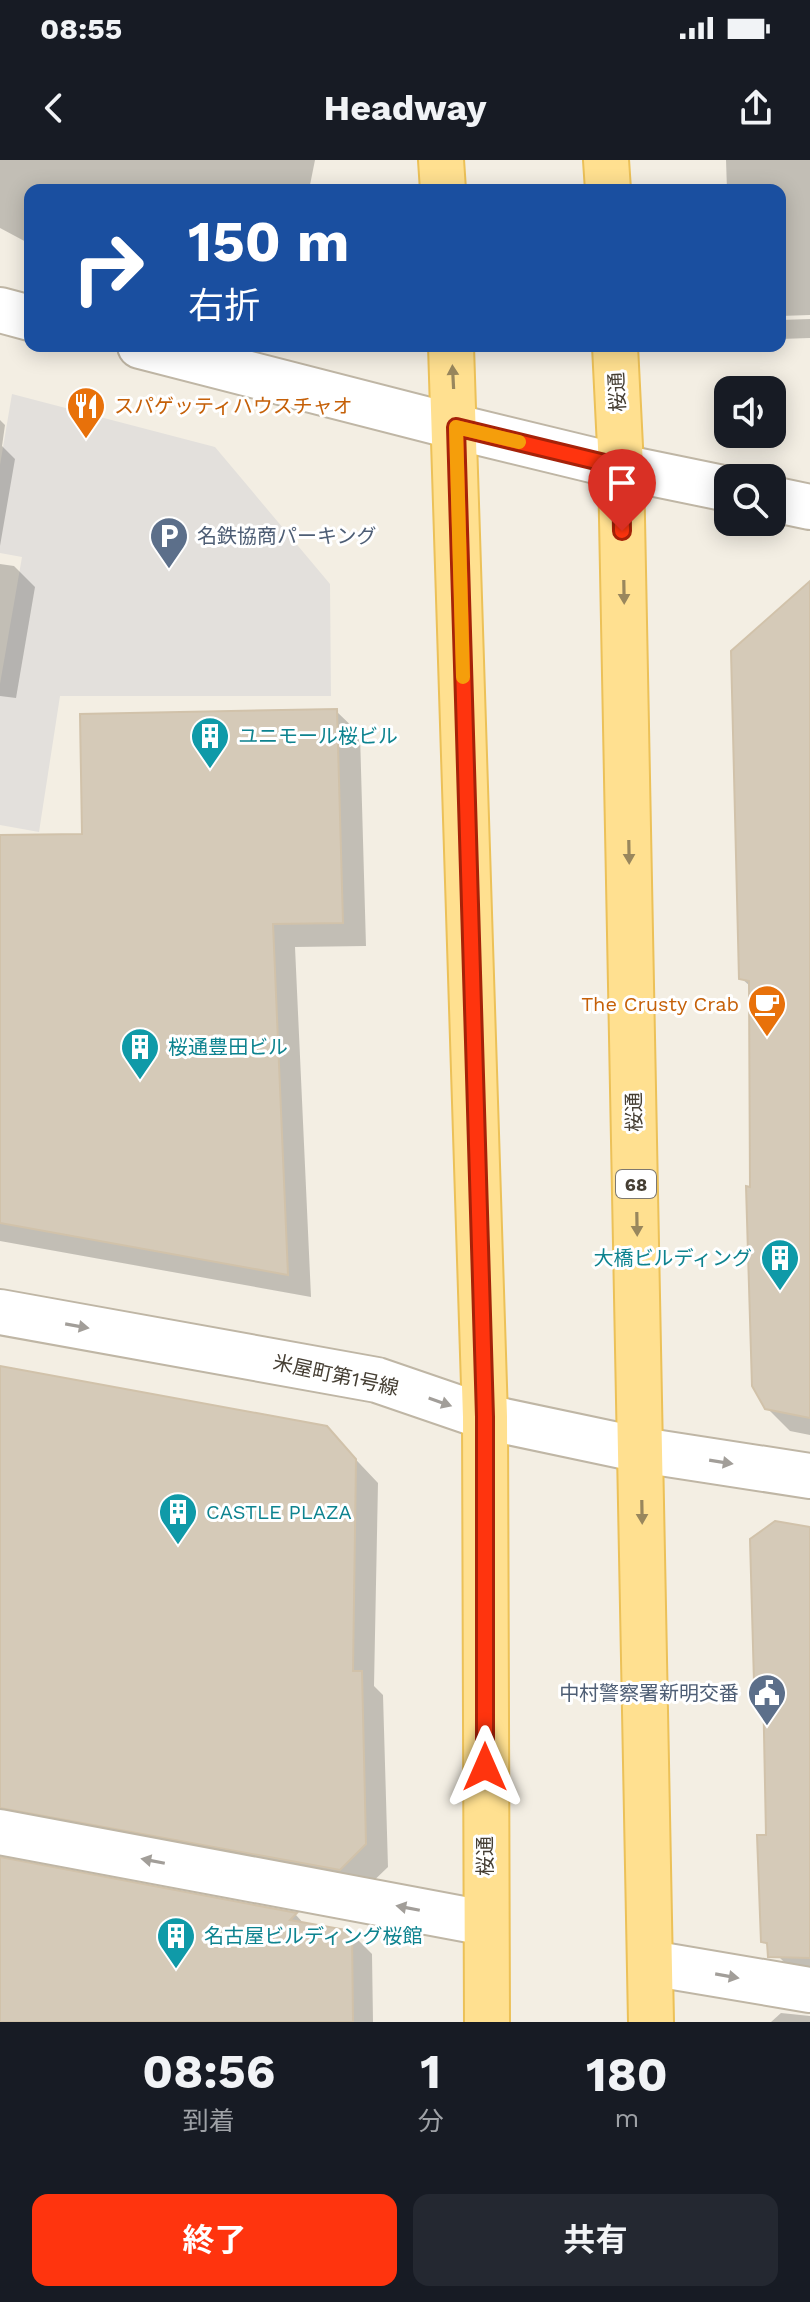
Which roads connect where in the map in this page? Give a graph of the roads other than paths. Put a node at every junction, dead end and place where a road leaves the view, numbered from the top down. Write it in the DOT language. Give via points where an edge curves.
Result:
graph roads {
  1 [pos="441,160"];
  2 [pos="606,160"];
  3 [pos="443,184"];
  4 [pos="608,184"];
  5 [pos="0,310"];
  6 [pos="24,316"];
  7 [pos="163,352"];
  8 [pos="451,352"];
  9 [pos="615,352"];
  10 [pos="456,427"];
  11 [pos="621,467"];
  12 [pos="714,486"];
  13 [pos="786,502"];
  14 [pos="810,507"];
  15 [pos="0,1312"];
  16 [pos="485,1417"];
  17 [pos="641,1450"];
  18 [pos="810,1476"];
  19 [pos="0,1832"];
  20 [pos="485,1923"];
  21 [pos="650,1963"];
  22 [pos="810,1990"];
  23 [pos="487,2022"];
  24 [pos="651,2022"];
  1 -- 3 [label="main road"];
  2 -- 4 [label="main road"];
  5 -- 6 [label="street"];
  7 -- 10 [label="street"];
  10 -- 8 [label="main road, 桜通, one-way"];
  9 -- 11 [label="main road, 桜通 / 68"];
  10 -- 11 [label="street"];
  10 -- 16 [label="main road, 桜通"];
  11 -- 12 [label="street"];
  11 -- 17 [label="main road, 桜通 / 68, one-way"];
  13 -- 14 [label="street"];
  15 -- 16 [label="street, 米屋町第1号線, one-way" via="377,1380"];
  16 -- 17 [label="street, 米屋町第1号線"];
  16 -- 20 [label="main road, 桜通"];
  17 -- 18 [label="street, 米屋町第1号線, one-way"];
  17 -- 21 [label="main road, 桜通 / 68, one-way"];
  20 -- 19 [label="street, one-way"];
  20 -- 23 [label="main road, 桜通"];
  21 -- 22 [label="street, one-way"];
  21 -- 24 [label="main road, 桜通 / 68"];
}
